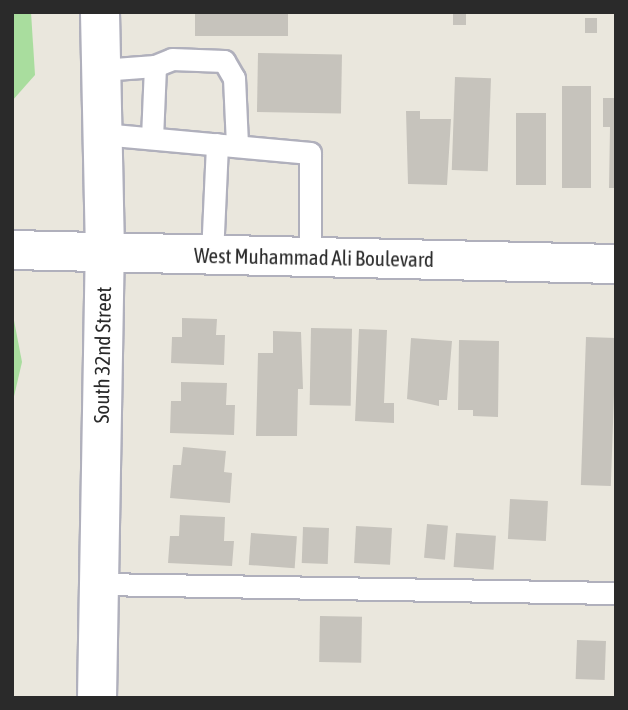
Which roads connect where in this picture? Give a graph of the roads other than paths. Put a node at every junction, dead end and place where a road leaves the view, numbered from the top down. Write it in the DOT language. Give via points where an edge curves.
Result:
graph roads {
  1 [pos="100,12"];
  2 [pos="155,66"];
  3 [pos="101,70"];
  4 [pos="102,134"];
  5 [pos="152,138"];
  6 [pos="227,144"];
  7 [pos="12,250"];
  8 [pos="105,252"];
  9 [pos="212,255"];
  10 [pos="310,257"];
  11 [pos="616,264"];
  12 [pos="99,584"];
  13 [pos="616,593"];
  14 [pos="97,698"];
  1 -- 3 [label="main road, South 32nd Street"];
  2 -- 3 [label="lane"];
  2 -- 5 [label="lane"];
  2 -- 6 [label="lane" via="172,59 224,61 233,78"];
  3 -- 4 [label="main road, South 32nd Street"];
  4 -- 5 [label="lane"];
  4 -- 8 [label="main road, South 32nd Street"];
  5 -- 6 [label="lane"];
  6 -- 9 [label="lane"];
  6 -- 10 [label="lane" via="310,153"];
  7 -- 8 [label="main road, West Muhammad Ali Boulevard"];
  8 -- 9 [label="main road, West Muhammad Ali Boulevard"];
  8 -- 12 [label="main road, South 32nd Street"];
  9 -- 10 [label="main road, West Muhammad Ali Boulevard"];
  10 -- 11 [label="main road, West Muhammad Ali Boulevard"];
  12 -- 13 [label="lane"];
  12 -- 14 [label="main road, South 32nd Street"];
}
